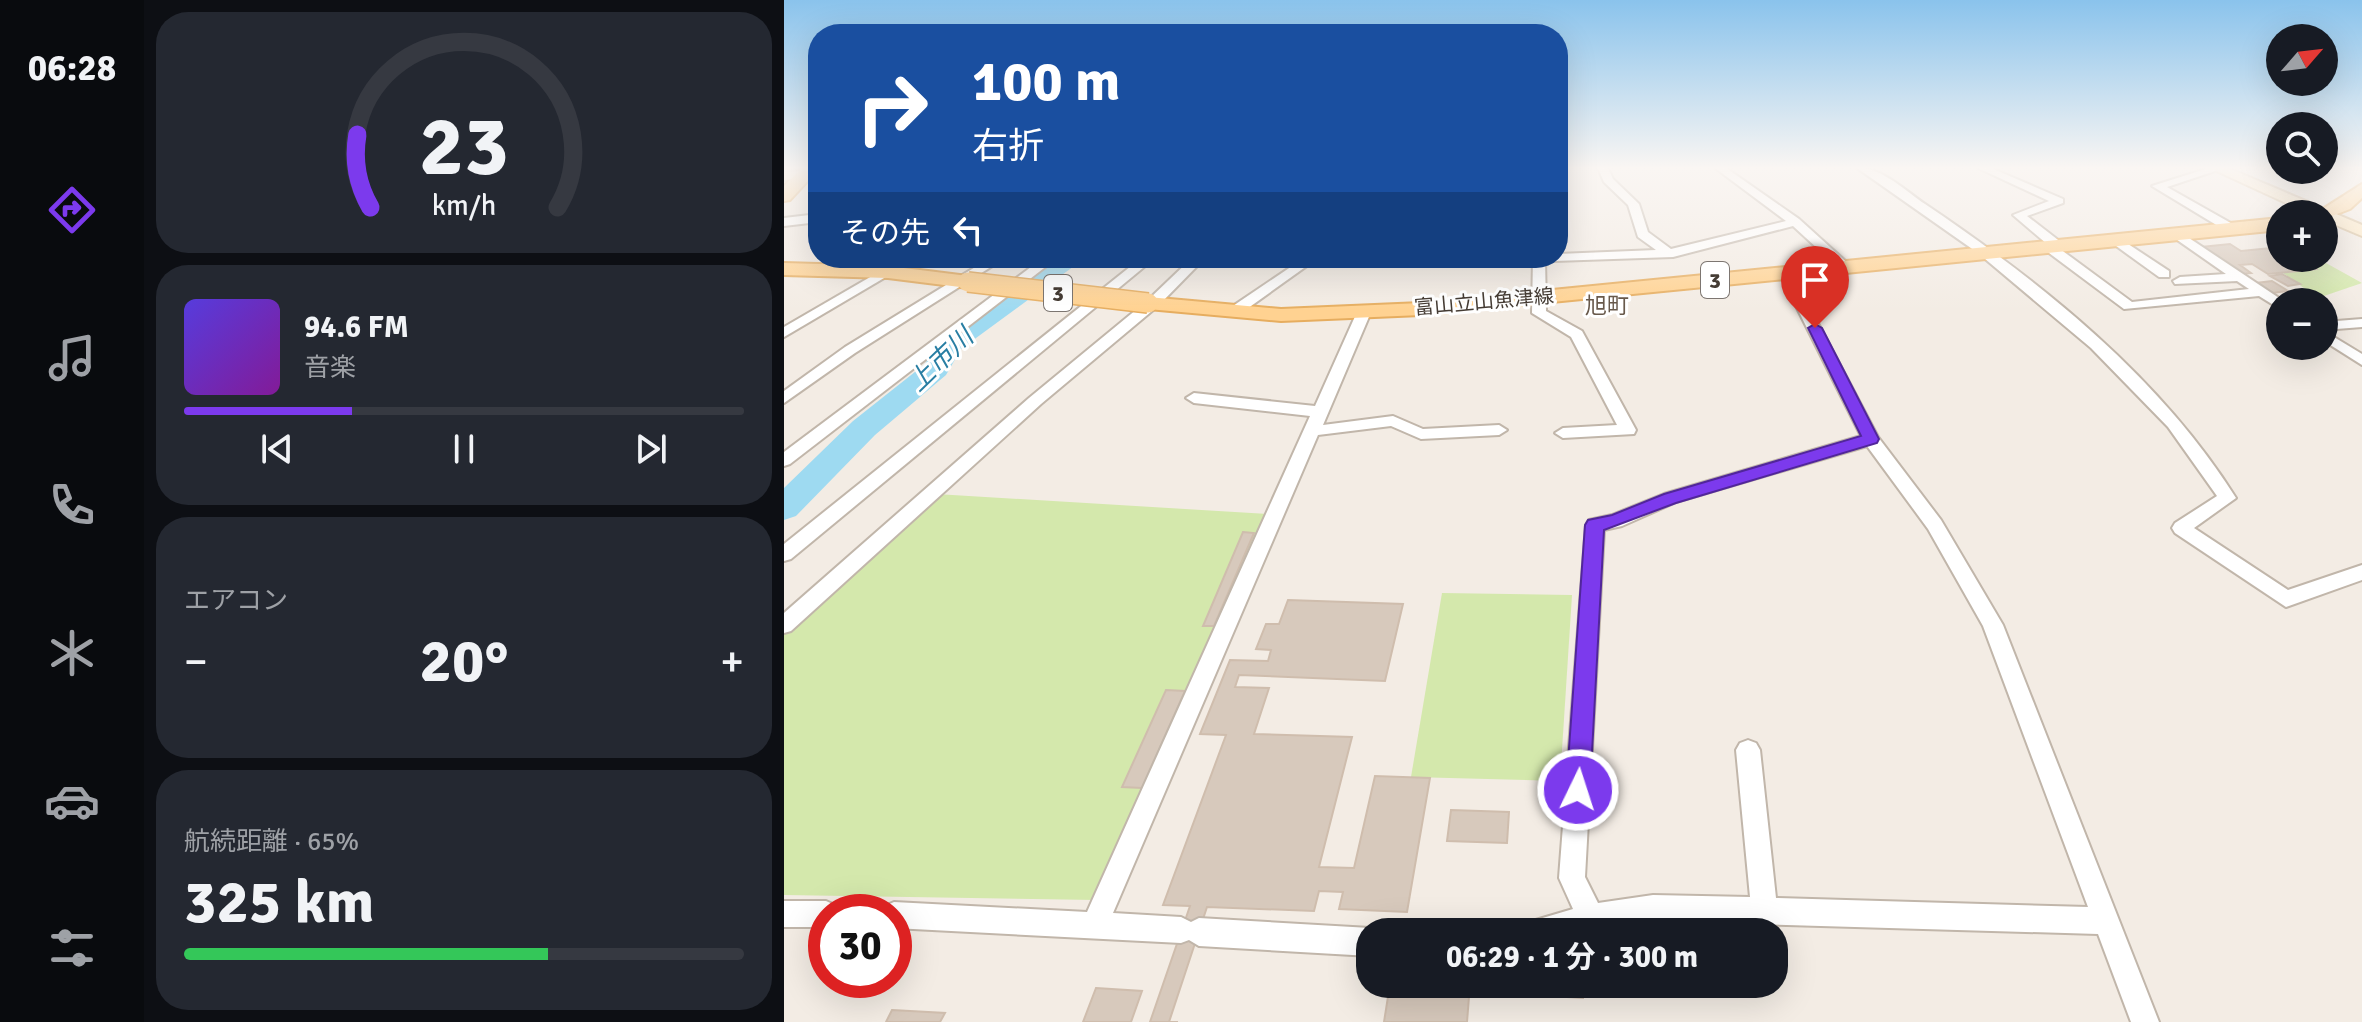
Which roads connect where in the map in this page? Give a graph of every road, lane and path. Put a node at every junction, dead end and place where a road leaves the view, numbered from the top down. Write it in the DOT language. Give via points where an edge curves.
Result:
graph roads {
  1 [pos="1637,216"];
  2 [pos="1786,216"];
  3 [pos="1931,216"];
  4 [pos="2020,216"];
  5 [pos="2209,216"];
  6 [pos="808,219"];
  7 [pos="2338,220"];
  8 [pos="784,222"];
  9 [pos="1795,222"];
  10 [pos="2266,225"];
  11 [pos="2232,229"];
  12 [pos="2362,231"];
  13 [pos="2177,234"];
  14 [pos="2116,240"];
  15 [pos="2054,247"];
  16 [pos="1668,253"];
  17 [pos="1986,254"];
  18 [pos="1568,258"];
  19 [pos="1846,267"];
  20 [pos="895,268"];
  21 [pos="984,268"];
  22 [pos="1038,268"];
  23 [pos="1137,268"];
  24 [pos="1188,268"];
  25 [pos="1297,268"];
  26 [pos="1538,268"];
  27 [pos="784,269"];
  28 [pos="888,272"];
  29 [pos="1786,274"];
  30 [pos="2164,274"];
  31 [pos="2239,277"];
  32 [pos="2180,281"];
  33 [pos="964,282"];
  34 [pos="2262,292"];
  35 [pos="2266,295"];
  36 [pos="1537,297"];
  37 [pos="1150,303"];
  38 [pos="1364,312"];
  39 [pos="1232,313"];
  40 [pos="2362,323"];
  41 [pos="2338,325"];
  42 [pos="784,333"];
  43 [pos="2338,345"];
  44 [pos="2362,361"];
  45 [pos="784,398"];
  46 [pos="1194,398"];
  47 [pos="1317,421"];
  48 [pos="1499,430"];
  49 [pos="1563,433"];
  50 [pos="1871,439"];
  51 [pos="784,460"];
  52 [pos="784,554"];
  53 [pos="2362,572"];
  54 [pos="784,625"];
  55 [pos="1748,750"];
  56 [pos="1764,911"];
  57 [pos="784,914"];
  58 [pos="808,914"];
  59 [pos="912,916"];
  60 [pos="1591,917"];
  61 [pos="1588,918"];
  62 [pos="2105,921"];
  63 [pos="1094,926"];
  64 [pos="1356,941"];
  65 [pos="2145,1022"];
  1 -- 16 [label="street" via="1642,234"];
  2 -- 9 [label="street"];
  3 -- 17 [label="street"];
  4 -- 15 [label="street"];
  5 -- 11 [label="street"];
  6 -- 8 [label="street"];
  7 -- 12 [label="street"];
  9 -- 16 [label="street"];
  9 -- 19 [label="street"];
  10 -- 11 [label="main road, 富山立山魚津線 / 3"];
  11 -- 13 [label="main road, 富山立山魚津線 / 3"];
  13 -- 14 [label="main road, 富山立山魚津線 / 3"];
  13 -- 31 [label="street"];
  14 -- 15 [label="main road, 富山立山魚津線 / 3"];
  14 -- 30 [label="street"];
  15 -- 17 [label="main road, 富山立山魚津線 / 3"];
  15 -- 34 [label="street" via="2129,306"];
  16 -- 18 [label="street"];
  17 -- 19 [label="main road, 富山立山魚津線 / 3"];
  17 -- 53 [label="street" via="2114,362 2167,416 2227,498 2181,528 2286,599"];
  19 -- 29 [label="main road, 富山立山魚津線 / 3"];
  20 -- 28 [label="street"];
  21 -- 33 [label="street"];
  22 -- 51 [label="street"];
  23 -- 52 [label="street"];
  24 -- 37 [label="street"];
  25 -- 39 [label="street"];
  26 -- 36 [label="street"];
  27 -- 28 [label="main road, 富山立山魚津線 / 3"];
  28 -- 33 [label="main road, 富山立山魚津線 / 3"];
  28 -- 42 [label="street"];
  29 -- 36 [label="main road, 富山立山魚津線 / 3"];
  29 -- 50 [label="street"];
  31 -- 32 [label="street"];
  31 -- 34 [label="street"];
  33 -- 37 [label="main road, 富山立山魚津線 / 3, bridge"];
  33 -- 45 [label="street" via="850,350"];
  34 -- 35 [label="street"];
  36 -- 38 [label="main road, 富山立山魚津線 / 3"];
  36 -- 49 [label="street" via="1539,313 1577,334 1628,430"];
  37 -- 39 [label="main road, 富山立山魚津線 / 3"];
  37 -- 54 [label="street"];
  38 -- 39 [label="main road, 富山立山魚津線 / 3"];
  38 -- 47 [label="street"];
  40 -- 41 [label="street"];
  43 -- 44 [label="street"];
  46 -- 47 [label="street"];
  47 -- 48 [label="street" via="1393,421 1421,434"];
  47 -- 63 [label="street"];
  50 -- 60 [label="street" via="1595,525 1572,878"];
  50 -- 62 [label="street" via="1935,525 1993,625"];
  55 -- 56 [label="street"];
  56 -- 60 [label="street" via="1653,908"];
  56 -- 62 [label="street"];
  57 -- 58 [label="street"];
  59 -- 63 [label="street"];
  60 -- 61 [label="street"];
  62 -- 65 [label="street"];
  63 -- 64 [label="street"];
}
